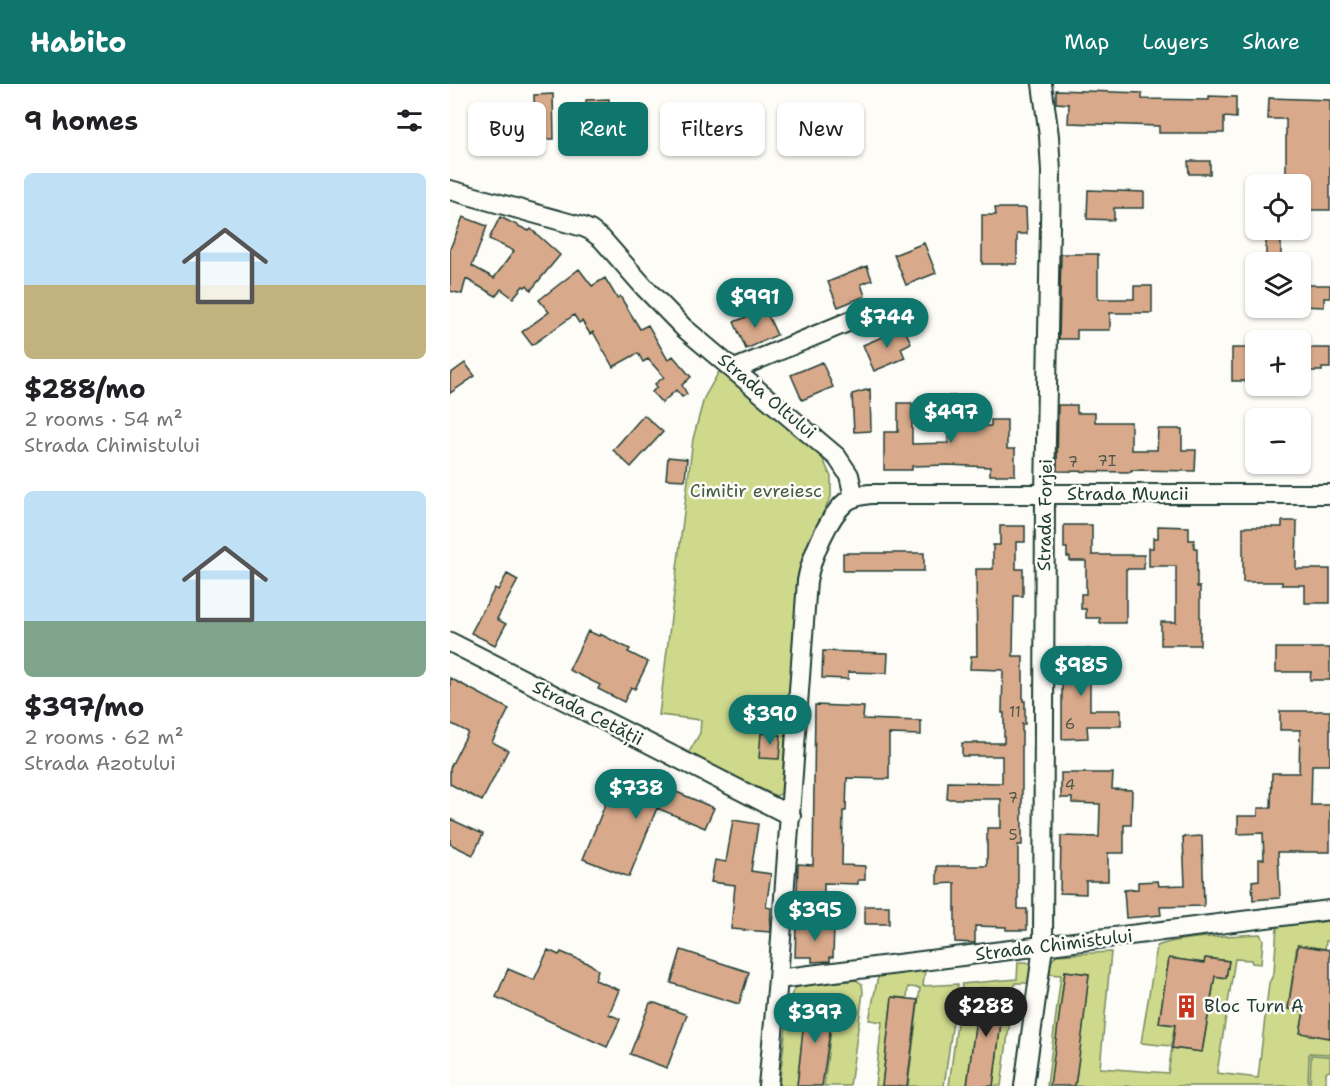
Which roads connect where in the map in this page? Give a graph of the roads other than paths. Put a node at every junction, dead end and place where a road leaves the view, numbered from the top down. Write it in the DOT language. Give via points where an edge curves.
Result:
graph roads {
  1 [pos="1042,84"];
  2 [pos="450,190"];
  3 [pos="886,306"];
  4 [pos="735,369"];
  5 [pos="1045,494"];
  6 [pos="1330,494"];
  7 [pos="854,497"];
  8 [pos="450,642"];
  9 [pos="790,816"];
  10 [pos="1330,910"];
  11 [pos="1043,946"];
  12 [pos="778,979"];
  13 [pos="768,1086"];
  14 [pos="1024,1086"];
  1 -- 5 [label="street, Strada Forjei" via="1051,172"];
  2 -- 4 [label="street, Strada Oltului" via="590,230 664,309"];
  3 -- 4 [label="street"];
  4 -- 7 [label="street, Strada Oltului" via="837,457 849,475"];
  5 -- 6 [label="street, Strada Muncii"];
  5 -- 7 [label="street, Strada Muncii"];
  5 -- 11 [label="street, Strada Forjei"];
  7 -- 9 [label="street" via="841,507 809,569"];
  8 -- 9 [label="street, Strada Cetății"];
  9 -- 12 [label="street"];
  10 -- 11 [label="street, Strada Chimistului"];
  11 -- 12 [label="street, Strada Chimistului"];
  11 -- 14 [label="street, Strada Forjei"];
  12 -- 13 [label="street"];
}
